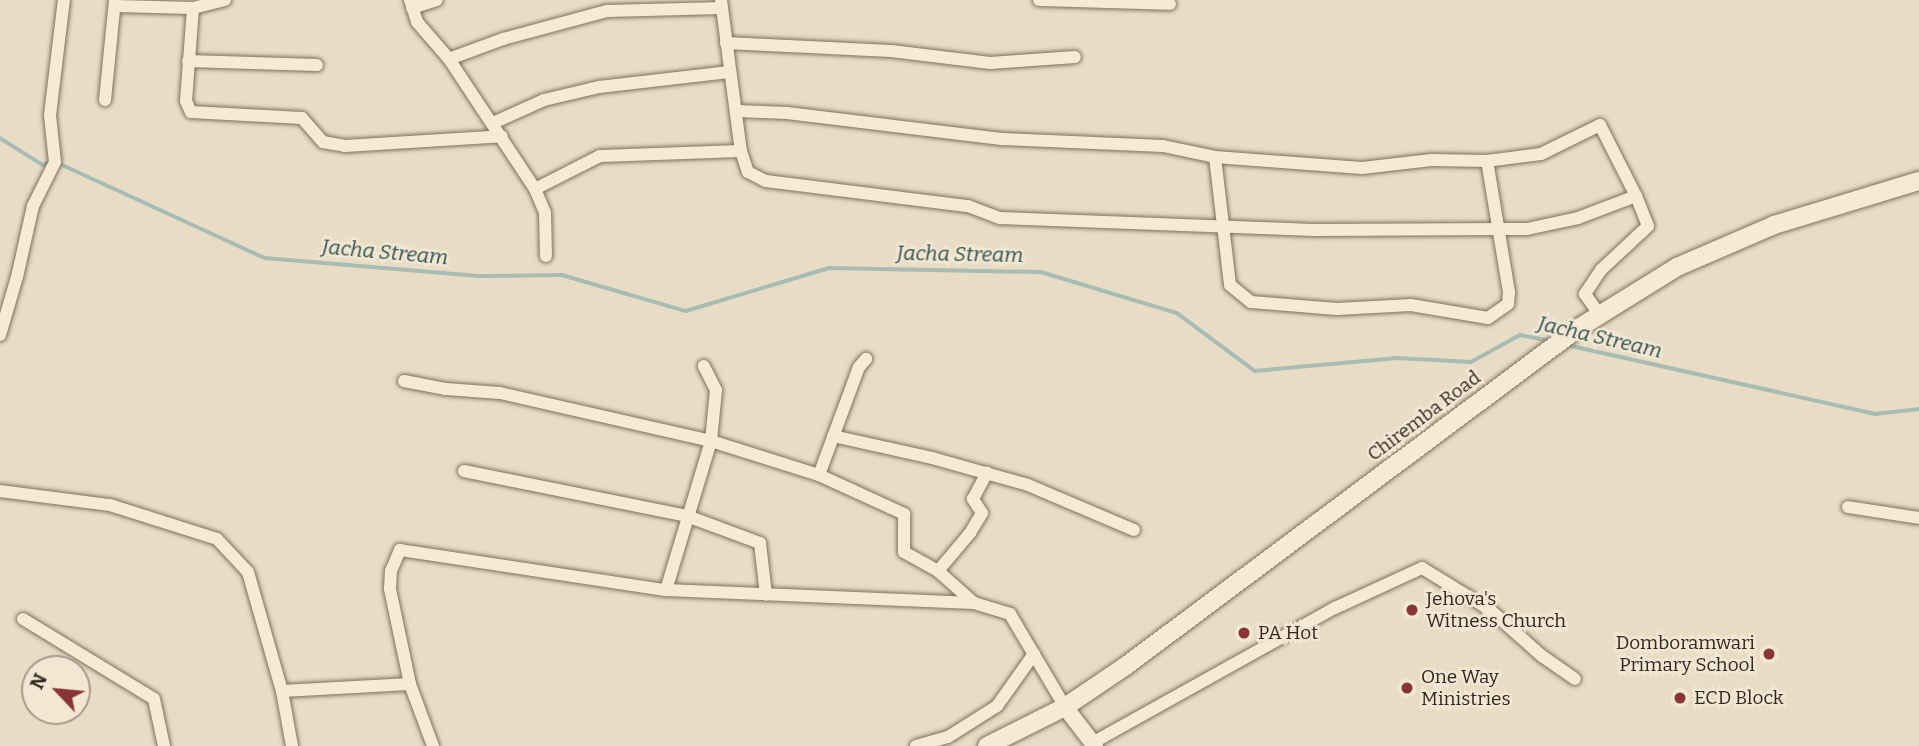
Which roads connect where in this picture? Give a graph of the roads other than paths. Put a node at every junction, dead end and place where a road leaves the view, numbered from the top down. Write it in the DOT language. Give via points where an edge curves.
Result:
graph roads {
  1 [pos="64,0"];
  2 [pos="225,0"];
  3 [pos="437,0"];
  4 [pos="1039,0"];
  5 [pos="115,3"];
  6 [pos="411,4"];
  7 [pos="721,4"];
  8 [pos="1170,4"];
  9 [pos="192,8"];
  10 [pos="726,43"];
  11 [pos="1074,58"];
  12 [pos="449,59"];
  13 [pos="188,61"];
  14 [pos="317,65"];
  15 [pos="729,72"];
  16 [pos="105,100"];
  17 [pos="737,111"];
  18 [pos="493,123"];
  19 [pos="502,136"];
  20 [pos="741,151"];
  21 [pos="1214,157"];
  22 [pos="1487,161"];
  23 [pos="1919,181"];
  24 [pos="535,189"];
  25 [pos="1636,196"];
  26 [pos="1223,224"];
  27 [pos="1498,230"];
  28 [pos="546,256"];
  29 [pos="1599,314"];
  30 [pos="0,335"];
  31 [pos="866,359"];
  32 [pos="705,366"];
  33 [pos="404,381"];
  34 [pos="833,436"];
  35 [pos="711,440"];
  36 [pos="464,471"];
  37 [pos="987,474"];
  38 [pos="819,475"];
  39 [pos="0,491"];
  40 [pos="1848,507"];
  41 [pos="687,516"];
  42 [pos="1919,518"];
  43 [pos="1134,530"];
  44 [pos="938,571"];
  45 [pos="666,590"];
  46 [pos="766,594"];
  47 [pos="974,603"];
  48 [pos="23,619"];
  49 [pos="1034,654"];
  50 [pos="1575,679"];
  51 [pos="410,684"];
  52 [pos="282,691"];
  53 [pos="1065,707"];
  54 [pos="1093,744"];
  55 [pos="164,746"];
  56 [pos="292,746"];
  57 [pos="433,746"];
  58 [pos="916,746"];
  59 [pos="987,746"];
  1 -- 30 [label="street" via="50,115 55,162 33,206"];
  2 -- 9 [label="street"];
  3 -- 6 [label="street"];
  4 -- 8 [label="street"];
  5 -- 9 [label="street"];
  5 -- 16 [label="street"];
  6 -- 12 [label="street" via="417,22"];
  7 -- 10 [label="street"];
  7 -- 12 [label="street" via="607,11"];
  9 -- 13 [label="street"];
  10 -- 11 [label="street" via="891,51 990,63"];
  10 -- 15 [label="street"];
  12 -- 18 [label="street"];
  13 -- 14 [label="street"];
  13 -- 19 [label="street" via="186,101 191,112 302,118 323,142 345,146"];
  15 -- 17 [label="street"];
  15 -- 18 [label="street" via="599,87 544,100"];
  17 -- 20 [label="street"];
  17 -- 21 [label="street" via="1003,139 1163,146"];
  18 -- 19 [label="street"];
  19 -- 24 [label="street"];
  20 -- 24 [label="street" via="600,156"];
  20 -- 26 [label="street" via="748,172 766,181 968,206 1000,218"];
  21 -- 22 [label="street" via="1362,168 1432,160"];
  21 -- 26 [label="street"];
  22 -- 25 [label="street" via="1542,153 1600,125"];
  22 -- 27 [label="street"];
  23 -- 29 [label="main road, Chiremba Road" via="1812,212 1722,245"];
  24 -- 28 [label="street" via="545,213"];
  25 -- 27 [label="street" via="1578,218"];
  25 -- 29 [label="street" via="1647,226 1601,270 1585,294"];
  26 -- 27 [label="street" via="1314,230"];
  26 -- 27 [label="street" via="1230,285 1251,302 1337,309 1411,305 1488,318 1508,304"];
  29 -- 53 [label="main road, Chiremba Road" via="1181,626"];
  31 -- 34 [label="street"];
  32 -- 35 [label="street" via="716,390"];
  33 -- 35 [label="street" via="500,393"];
  34 -- 37 [label="street"];
  34 -- 38 [label="street"];
  35 -- 38 [label="street"];
  35 -- 41 [label="street"];
  36 -- 41 [label="street"];
  37 -- 43 [label="street" via="1045,490"];
  37 -- 44 [label="street" via="973,499 982,513"];
  38 -- 44 [label="street" via="904,514 904,552"];
  39 -- 52 [label="street" via="110,505 217,540 248,572"];
  40 -- 42 [label="street"];
  41 -- 45 [label="street"];
  41 -- 46 [label="street" via="760,543"];
  44 -- 47 [label="street"];
  45 -- 46 [label="street"];
  45 -- 51 [label="street" via="400,550 391,571 390,589"];
  46 -- 47 [label="street"];
  47 -- 49 [label="street" via="1010,614"];
  48 -- 55 [label="street" via="154,699"];
  49 -- 53 [label="street"];
  49 -- 58 [label="street" via="997,706 948,737"];
  50 -- 54 [label="street" via="1489,609 1422,568 1335,608"];
  51 -- 52 [label="street"];
  51 -- 57 [label="street"];
  52 -- 56 [label="street"];
  53 -- 54 [label="street"];
  53 -- 59 [label="main road, Chiremba Road"];
}
